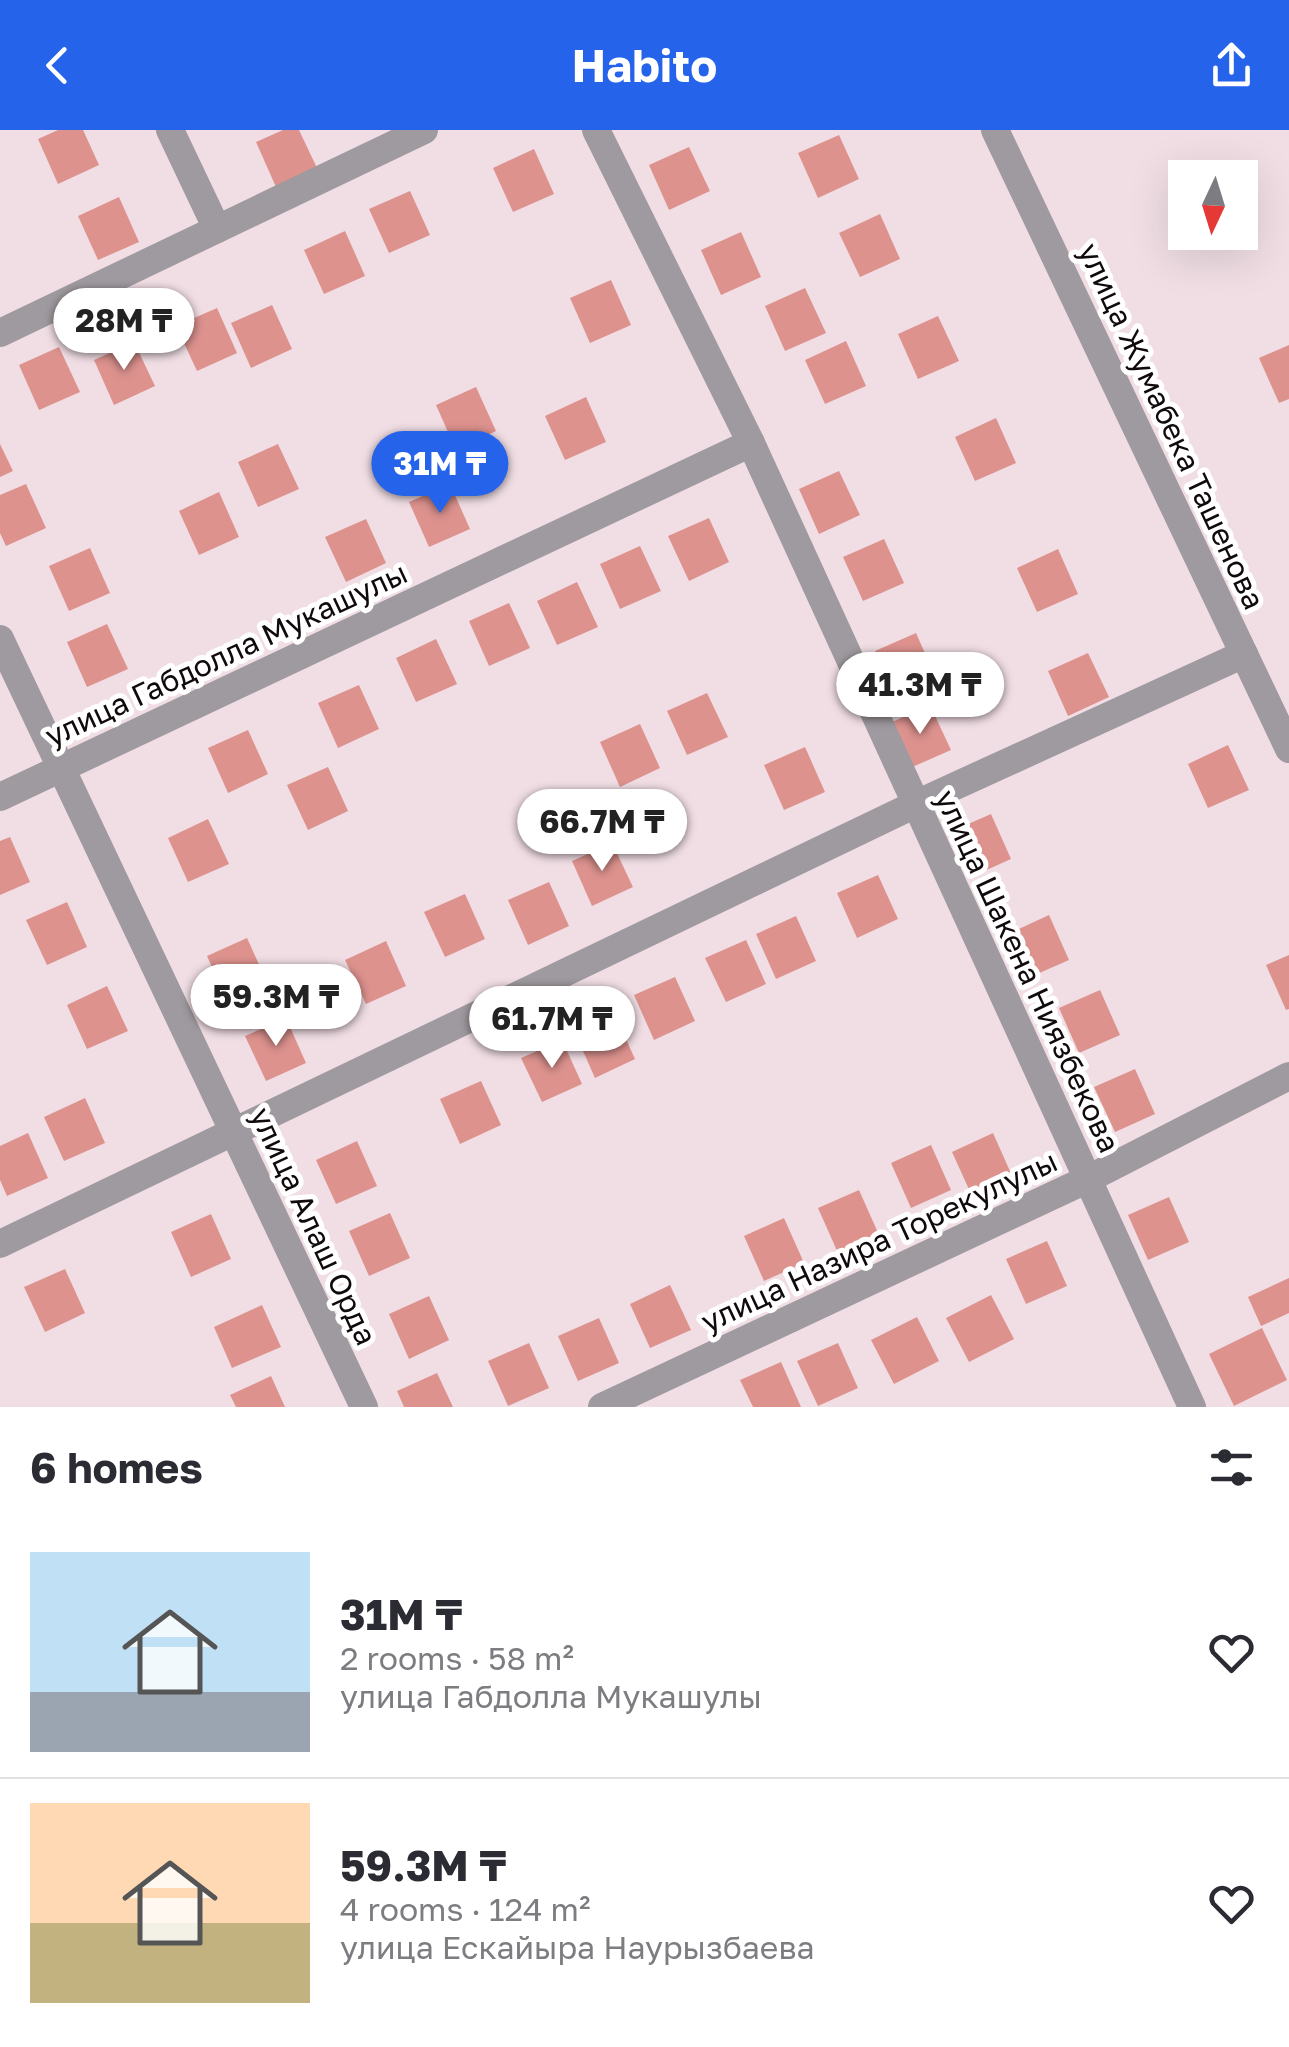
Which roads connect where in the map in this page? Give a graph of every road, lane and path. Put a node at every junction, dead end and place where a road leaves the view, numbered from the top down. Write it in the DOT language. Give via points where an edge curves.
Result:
graph roads {
  1 [pos="170,130"];
  2 [pos="424,130"];
  3 [pos="596,130"];
  4 [pos="996,130"];
  5 [pos="217,229"];
  6 [pos="0,333"];
  7 [pos="751,444"];
  8 [pos="0,638"];
  9 [pos="1244,654"];
  10 [pos="1289,749"];
  11 [pos="61,768"];
  12 [pos="0,796"];
  13 [pos="916,804"];
  14 [pos="1289,1076"];
  15 [pos="234,1131"];
  16 [pos="1088,1179"];
  17 [pos="0,1244"];
  18 [pos="364,1407"];
  19 [pos="602,1407"];
  20 [pos="1192,1407"];
  1 -- 5 [label="street"];
  2 -- 5 [label="street"];
  3 -- 7 [label="street, улица Шакена Ниязбекова"];
  4 -- 9 [label="street, улица Жумабека Ташенова"];
  5 -- 6 [label="street"];
  7 -- 11 [label="street, улица Габдолла Мукашулы"];
  7 -- 13 [label="street, улица Шакена Ниязбекова"];
  8 -- 11 [label="street, улица Алаш Орда"];
  9 -- 10 [label="street, улица Жумабека Ташенова"];
  9 -- 13 [label="street"];
  11 -- 12 [label="street, улица Габдолла Мукашулы"];
  11 -- 15 [label="street, улица Алаш Орда"];
  13 -- 15 [label="street"];
  13 -- 16 [label="street, улица Шакена Ниязбекова"];
  14 -- 16 [label="street, улица Назира Торекулулы"];
  15 -- 17 [label="street"];
  15 -- 18 [label="street, улица Алаш Орда"];
  16 -- 19 [label="street, улица Назира Торекулулы"];
  16 -- 20 [label="street, улица Шакена Ниязбекова"];
}
